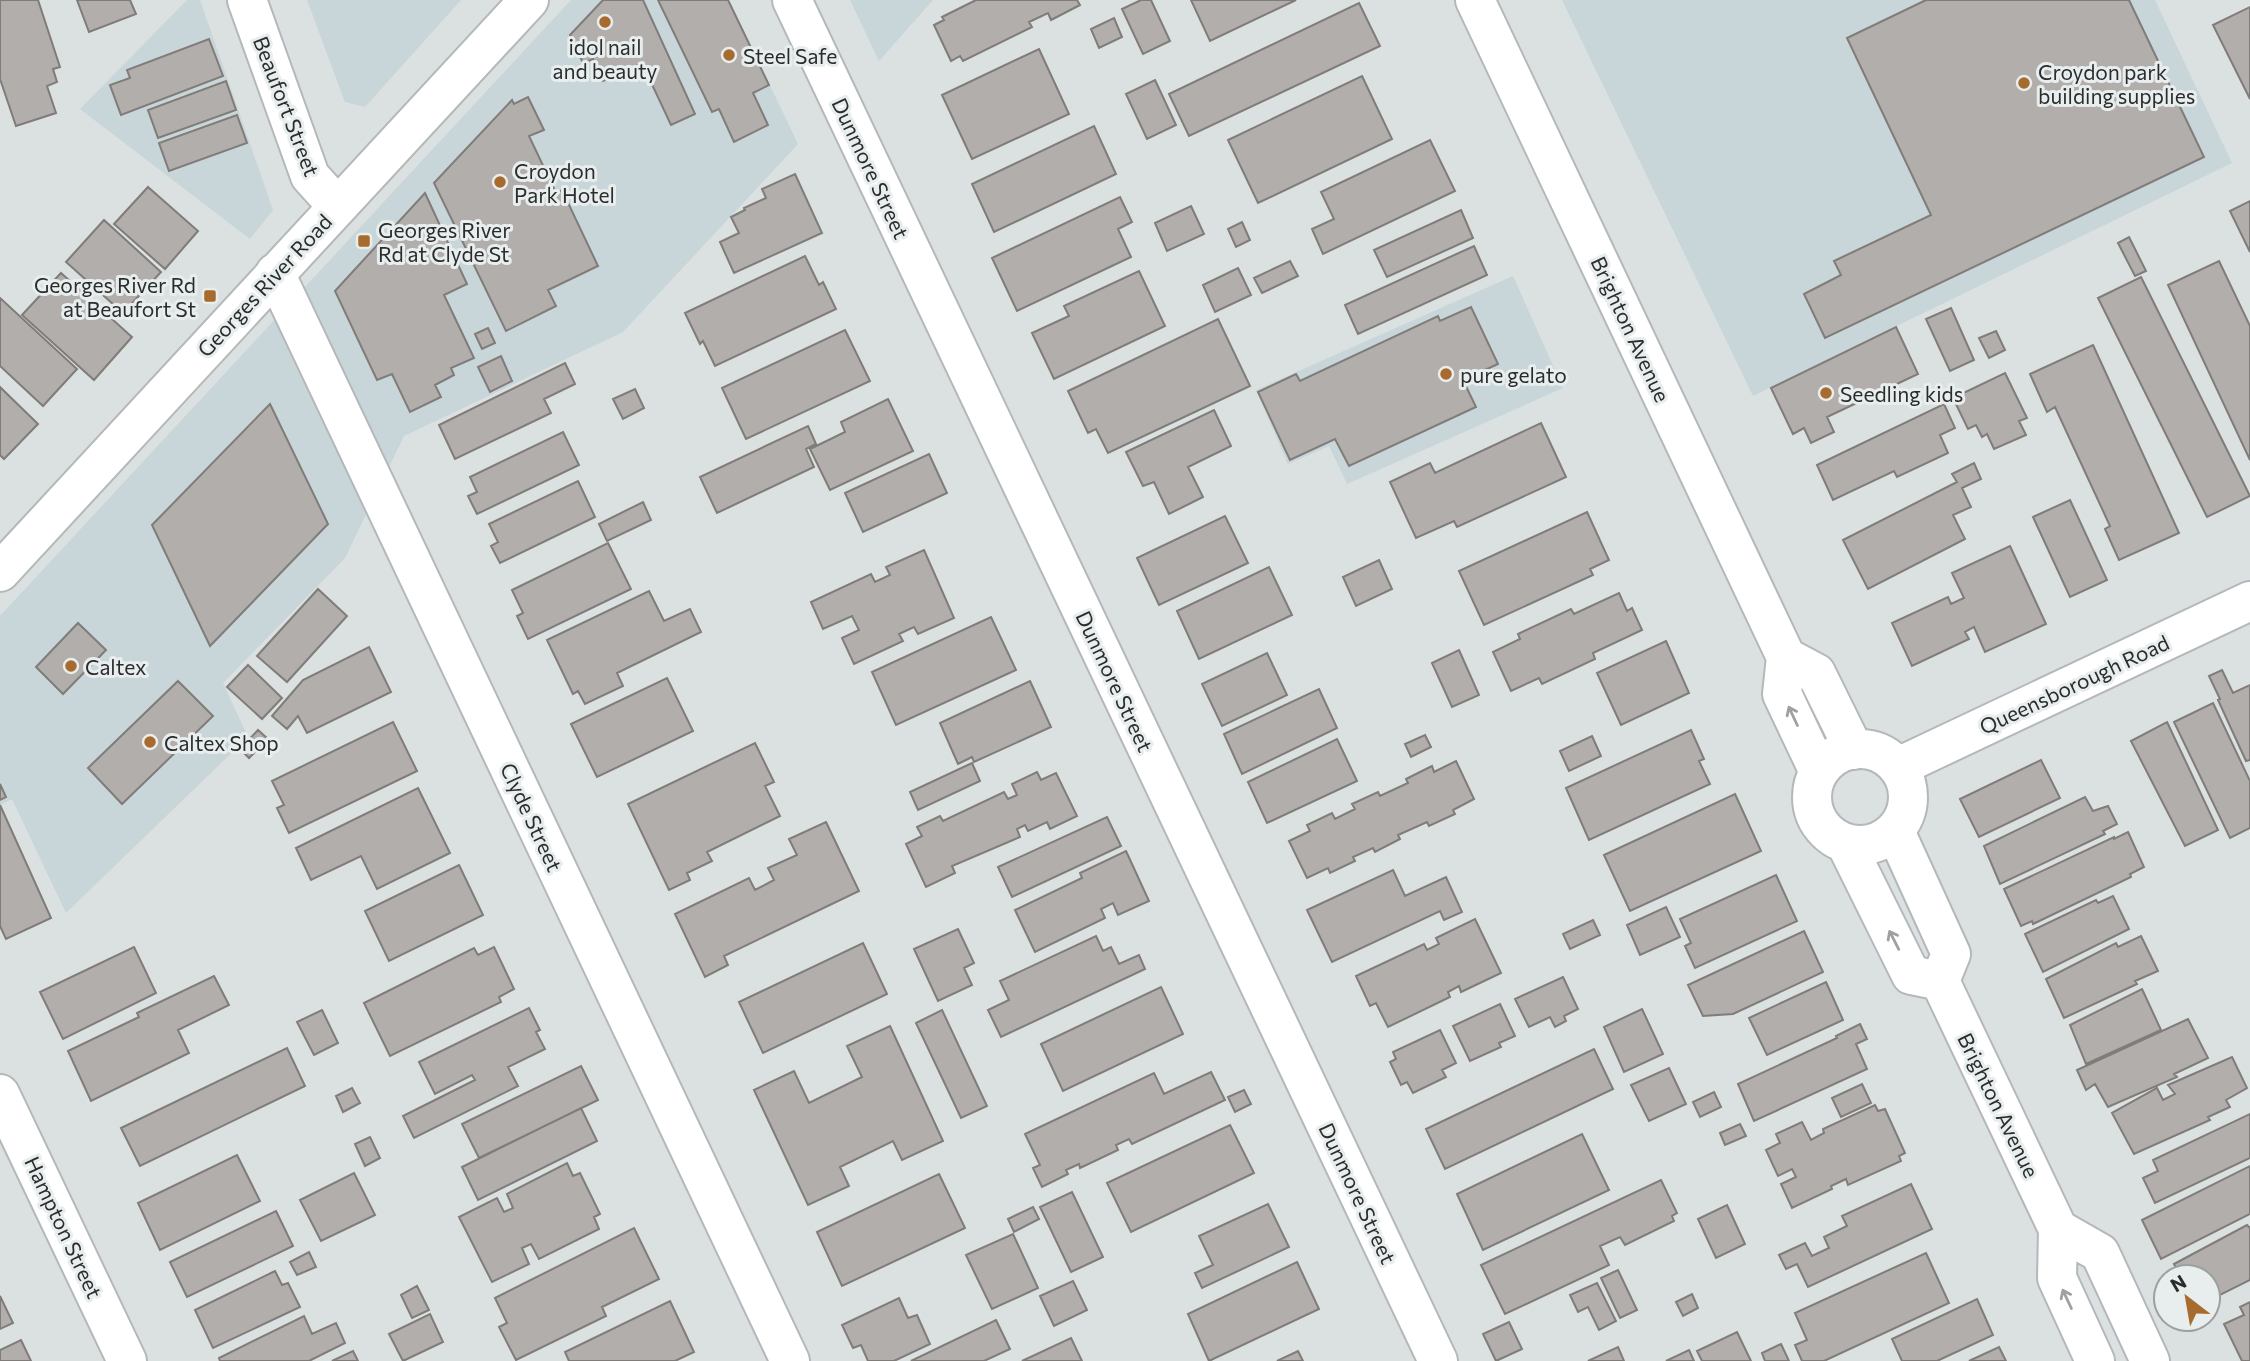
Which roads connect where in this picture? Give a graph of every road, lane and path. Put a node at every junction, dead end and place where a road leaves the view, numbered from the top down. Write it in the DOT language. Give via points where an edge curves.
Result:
graph roads {
  1 [pos="247,0"];
  2 [pos="529,0"];
  3 [pos="792,0"];
  4 [pos="1475,0"];
  5 [pos="337,206"];
  6 [pos="275,273"];
  7 [pos="0,572"];
  8 [pos="2250,601"];
  9 [pos="1786,657"];
  10 [pos="1854,750"];
  11 [pos="1898,767"];
  12 [pos="1819,772"];
  13 [pos="1895,831"];
  14 [pos="1846,844"];
  15 [pos="1940,981"];
  16 [pos="0,1094"];
  17 [pos="2058,1229"];
  18 [pos="127,1361"];
  19 [pos="790,1361"];
  20 [pos="1438,1361"];
  21 [pos="2095,1361"];
  22 [pos="2151,1361"];
  1 -- 5 [label="street, Beaufort Street" via="310,176"];
  2 -- 5 [label="street, Georges River Road"];
  3 -- 20 [label="street, Dunmore Street"];
  4 -- 9 [label="street, Brighton Avenue"];
  5 -- 6 [label="street, Georges River Road"];
  6 -- 7 [label="street, Georges River Road"];
  6 -- 19 [label="street, Clyde Street"];
  8 -- 11 [label="street, Queensborough Road"];
  9 -- 10 [label="street" via="1816,673"];
  12 -- 9 [label="street, one-way" via="1782,694"];
  10 -- 11 [label="street" via="1878,753"];
  10 -- 12 [label="street" via="1840,753"];
  11 -- 13 [label="street" via="1908,793"];
  12 -- 14 [label="street" via="1811,800 1814,815 1827,832"];
  13 -- 14 [label="street" via="1872,844"];
  13 -- 15 [label="street" via="1951,954"];
  15 -- 14 [label="street, one-way" via="1911,975"];
  15 -- 17 [label="street, Brighton Avenue"];
  16 -- 18 [label="street, Hampton Street"];
  21 -- 17 [label="street, Brighton Avenue, one-way" via="2057,1278"];
  17 -- 22 [label="street" via="2100,1253"];
}
